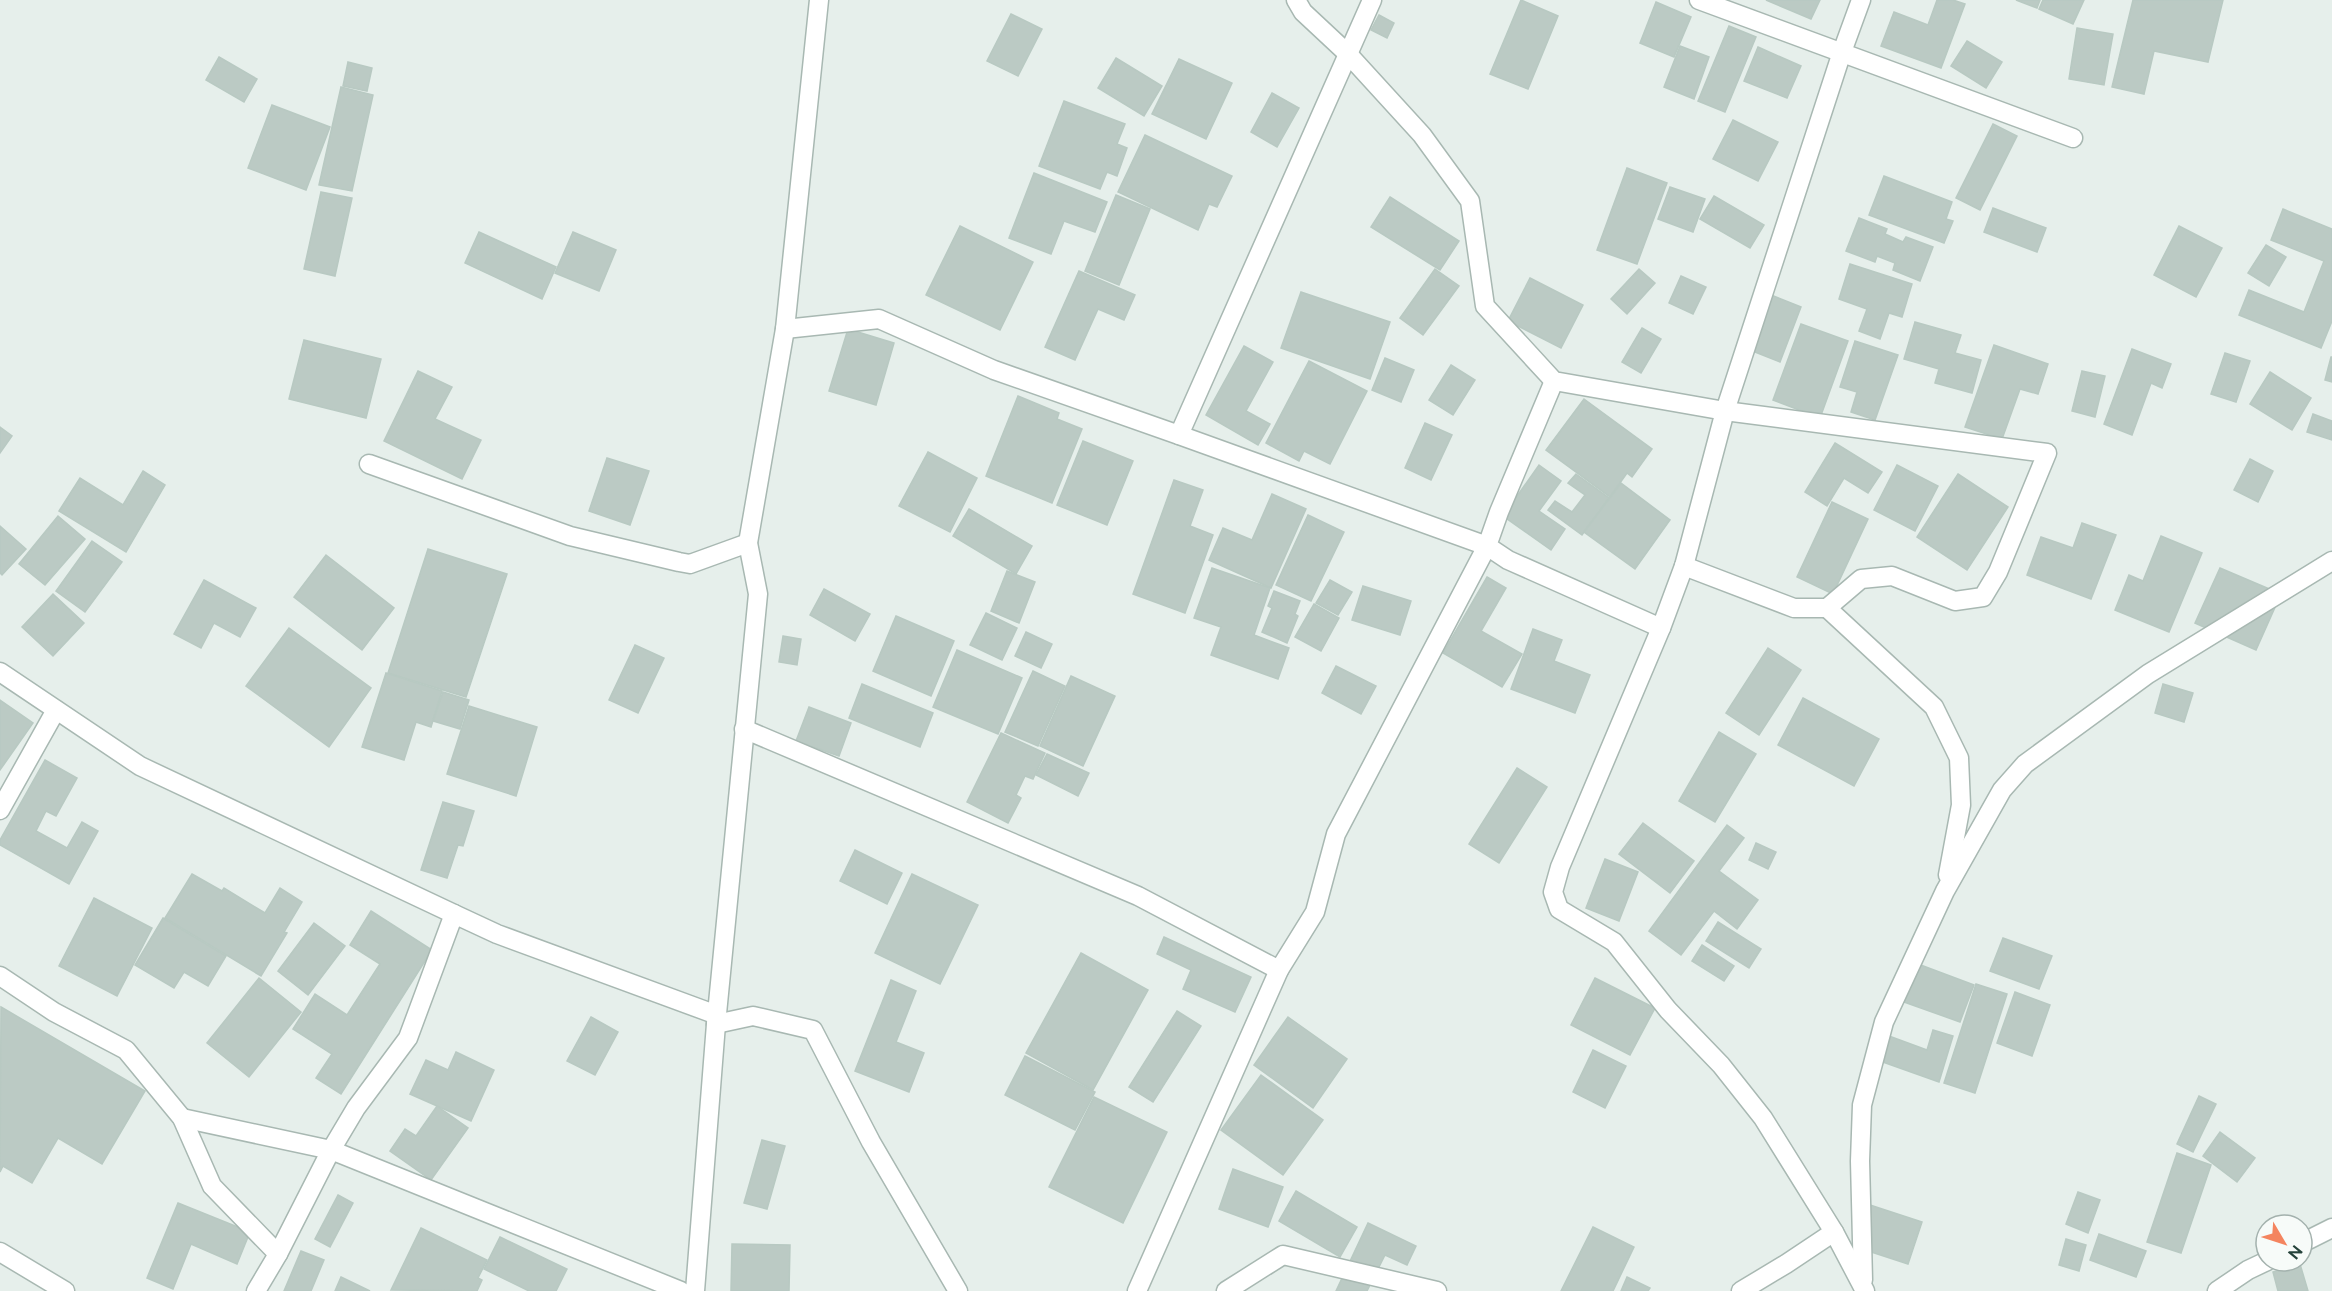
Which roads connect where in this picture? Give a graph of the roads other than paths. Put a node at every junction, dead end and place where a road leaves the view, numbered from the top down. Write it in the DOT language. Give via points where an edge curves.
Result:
graph roads {
  1 [pos="819,0"];
  2 [pos="1296,0"];
  3 [pos="1372,0"];
  4 [pos="1699,0"];
  5 [pos="1861,0"];
  6 [pos="1842,52"];
  7 [pos="1348,54"];
  8 [pos="2073,138"];
  9 [pos="785,329"];
  10 [pos="1554,381"];
  11 [pos="1725,411"];
  12 [pos="1179,435"];
  13 [pos="369,464"];
  14 [pos="748,543"];
  15 [pos="1487,546"];
  16 [pos="2332,561"];
  17 [pos="1684,566"];
  18 [pos="1827,608"];
  19 [pos="1661,628"];
  20 [pos="0,672"];
  21 [pos="56,710"];
  22 [pos="744,729"];
  23 [pos="0,810"];
  24 [pos="1945,891"];
  25 [pos="454,914"];
  26 [pos="1279,970"];
  27 [pos="0,976"];
  28 [pos="716,1020"];
  29 [pos="182,1118"];
  30 [pos="331,1150"];
  31 [pos="2332,1228"];
  32 [pos="1834,1232"];
  33 [pos="2314,1237"];
  34 [pos="0,1252"];
  35 [pos="278,1254"];
  36 [pos="2254,1267"];
  37 [pos="1864,1288"];
  38 [pos="64,1291"];
  39 [pos="256,1291"];
  40 [pos="681,1291"];
  41 [pos="695,1291"];
  42 [pos="958,1291"];
  43 [pos="1137,1291"];
  44 [pos="1226,1291"];
  45 [pos="1437,1291"];
  46 [pos="1741,1291"];
  47 [pos="2217,1291"];
  1 -- 9 [label="street"];
  2 -- 7 [label="street" via="1303,12"];
  3 -- 7 [label="street"];
  4 -- 6 [label="street"];
  5 -- 6 [label="street"];
  6 -- 8 [label="street"];
  6 -- 11 [label="street"];
  7 -- 10 [label="street" via="1422,135 1470,201 1485,306"];
  7 -- 12 [label="street"];
  9 -- 12 [label="street" via="879,319 994,370"];
  9 -- 14 [label="street"];
  10 -- 11 [label="street"];
  10 -- 15 [label="street"];
  11 -- 17 [label="street"];
  11 -- 18 [label="street" via="2047,453 1998,572 1983,597 1955,602 1892,576 1861,579"];
  12 -- 15 [label="street"];
  13 -- 14 [label="street" via="570,536 679,562 690,564"];
  14 -- 22 [label="street" via="758,594"];
  15 -- 19 [label="street" via="1508,560"];
  15 -- 26 [label="street" via="1336,834 1315,912"];
  16 -- 24 [label="street" via="2148,674 2025,764 2002,790"];
  17 -- 18 [label="street" via="1794,608"];
  17 -- 19 [label="street"];
  18 -- 24 [label="street" via="1934,707 1959,758 1961,805"];
  19 -- 32 [label="street" via="1553,892 1559,909 1614,942 1668,1010 1721,1065 1763,1118"];
  20 -- 21 [label="street"];
  21 -- 23 [label="street"];
  21 -- 25 [label="street" via="140,766"];
  22 -- 26 [label="street" via="1138,896"];
  22 -- 28 [label="street"];
  24 -- 37 [label="street" via="1884,1022 1862,1105"];
  25 -- 28 [label="street"];
  25 -- 30 [label="street" via="408,1038 356,1108"];
  26 -- 43 [label="street"];
  27 -- 29 [label="street" via="54,1012 126,1050"];
  28 -- 41 [label="street"];
  28 -- 42 [label="street" via="753,1016 813,1030 871,1142"];
  29 -- 30 [label="street"];
  29 -- 35 [label="street" via="212,1186"];
  30 -- 35 [label="street"];
  30 -- 40 [label="street"];
  31 -- 33 [label="street"];
  32 -- 37 [label="street"];
  32 -- 46 [label="street"];
  34 -- 38 [label="street"];
  35 -- 39 [label="street"];
  36 -- 47 [label="street"];
  44 -- 45 [label="street" via="1282,1255"];
}
